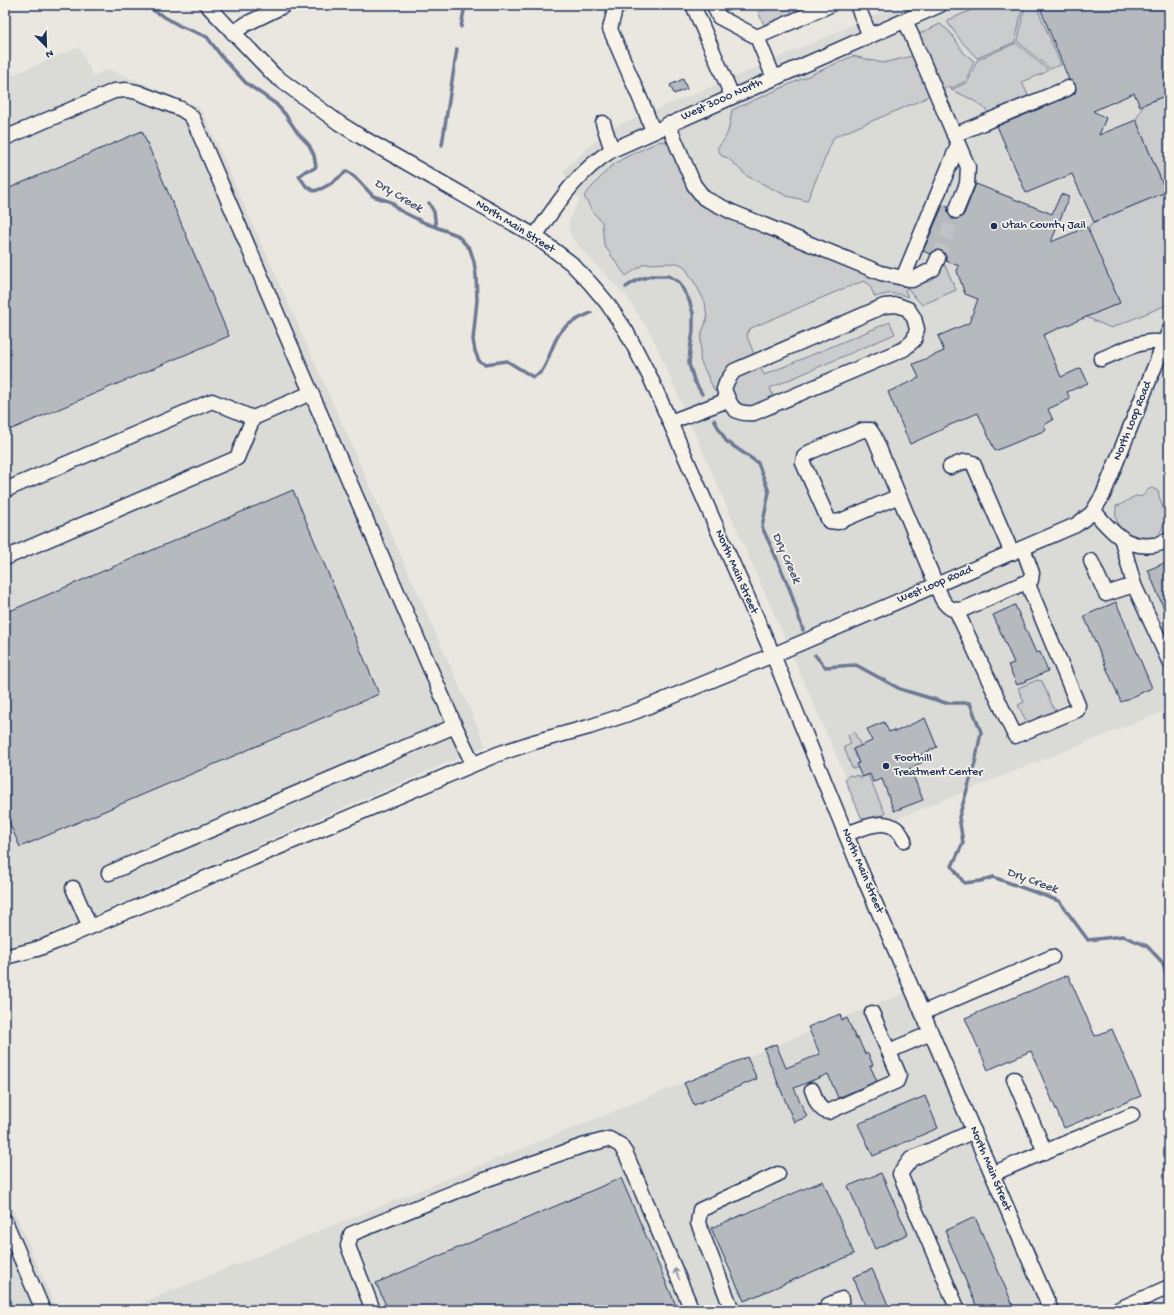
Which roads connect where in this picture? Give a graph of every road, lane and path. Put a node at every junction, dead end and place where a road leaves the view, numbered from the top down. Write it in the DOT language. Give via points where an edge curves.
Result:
graph roads {
  1 [pos="207,5"];
  2 [pos="285,5"];
  3 [pos="620,5"];
  4 [pos="693,5"];
  5 [pos="714,5"];
  6 [pos="830,5"];
  7 [pos="857,5"];
  8 [pos="940,5"];
  9 [pos="905,20"];
  10 [pos="234,33"];
  11 [pos="870,36"];
  12 [pos="757,37"];
  13 [pos="774,78"];
  14 [pos="1068,88"];
  15 [pos="732,96"];
  16 [pos="604,123"];
  17 [pos="668,124"];
  18 [pos="652,131"];
  19 [pos="5,138"];
  20 [pos="956,140"];
  21 [pos="612,150"];
  22 [pos="956,211"];
  23 [pos="534,236"];
  24 [pos="938,258"];
  25 [pos="903,278"];
  26 [pos="1168,339"];
  27 [pos="1101,359"];
  28 [pos="311,393"];
  29 [pos="728,400"];
  30 [pos="253,418"];
  31 [pos="670,422"];
  32 [pos="950,468"];
  33 [pos="5,490"];
  34 [pos="899,496"];
  35 [pos="1094,510"];
  36 [pos="1121,537"];
  37 [pos="1169,540"];
  38 [pos="1017,550"];
  39 [pos="5,558"];
  40 [pos="1091,561"];
  41 [pos="1027,582"];
  42 [pos="936,585"];
  43 [pos="1134,585"];
  44 [pos="956,610"];
  45 [pos="773,655"];
  46 [pos="1169,661"];
  47 [pos="455,726"];
  48 [pos="473,764"];
  49 [pos="846,834"];
  50 [pos="904,840"];
  51 [pos="109,873"];
  52 [pos="73,888"];
  53 [pos="90,927"];
  54 [pos="5,957"];
  55 [pos="1052,957"];
  56 [pos="872,1013"];
  57 [pos="922,1013"];
  58 [pos="931,1033"];
  59 [pos="888,1051"];
  60 [pos="1014,1079"];
  61 [pos="812,1090"];
  62 [pos="1132,1115"];
  63 [pos="974,1132"];
  64 [pos="1045,1152"];
  65 [pos="778,1174"];
  66 [pos="992,1174"];
  67 [pos="5,1221"];
  68 [pos="1169,1287"];
  69 [pos="842,1299"];
  70 [pos="43,1310"];
  71 [pos="373,1310"];
  72 [pos="692,1310"];
  73 [pos="732,1310"];
  74 [pos="825,1310"];
  75 [pos="958,1310"];
  76 [pos="1051,1310"];
  77 [pos="1117,1310"];
  1 -- 10 [label="street, North Main Street"];
  2 -- 10 [label="street" via="246,24"];
  3 -- 18 [label="street" via="615,9 610,29"];
  4 -- 15 [label="street"];
  5 -- 12 [label="street" via="719,17"];
  6 -- 12 [label="street"];
  7 -- 11 [label="street"];
  8 -- 9 [label="street, West 3000 North"];
  9 -- 11 [label="street, West 3000 North"];
  9 -- 20 [label="street"];
  10 -- 23 [label="street, North Main Street" via="274,75 339,123"];
  11 -- 13 [label="street, West 3000 North"];
  12 -- 13 [label="street"];
  13 -- 15 [label="street, West 3000 North"];
  14 -- 20 [label="street"];
  15 -- 17 [label="street, West 3000 North"];
  16 -- 21 [label="street"];
  17 -- 18 [label="street, West 3000 North"];
  17 -- 25 [label="street" via="694,185 704,198 732,212 882,273"];
  18 -- 21 [label="street, West 3000 North"];
  19 -- 28 [label="street" via="121,90 137,92 190,115"];
  20 -- 22 [label="street" via="968,167 967,184"];
  20 -- 25 [label="street"];
  21 -- 23 [label="street, West 3000 North" via="594,162 576,180"];
  23 -- 31 [label="street, North Main Street" via="571,263 607,303 630,337"];
  24 -- 25 [label="street" via="933,269 912,280"];
  26 -- 27 [label="street" via="1146,342"];
  26 -- 35 [label="street, North Loop Road" via="1103,495"];
  28 -- 30 [label="street"];
  28 -- 47 [label="street"];
  29 -- 29 [label="street" via="736,411 754,413 904,349 914,340 917,329 914,318 908,309 897,305 884,306 748,364 734,371 727,380 724,390"];
  29 -- 31 [label="street"];
  30 -- 33 [label="street" via="212,401"];
  30 -- 39 [label="street" via="237,458"];
  31 -- 45 [label="street, North Main Street"];
  32 -- 38 [label="street" via="962,462 973,463"];
  34 -- 34 [label="street" via="838,522 830,521 803,463 804,457 810,452 863,430 870,430"];
  34 -- 42 [label="street"];
  35 -- 36 [label="street" via="1113,533"];
  35 -- 38 [label="street, West Loop Road" via="1076,525"];
  36 -- 37 [label="street" via="1134,544 1155,545"];
  36 -- 43 [label="street"];
  38 -- 41 [label="street" via="1032,573 1031,580"];
  38 -- 42 [label="street, West Loop Road"];
  40 -- 43 [label="street" via="1106,594"];
  41 -- 44 [label="street" via="964,609"];
  41 -- 44 [label="street" via="1078,705 1077,710 1015,736"];
  42 -- 44 [label="street" via="946,606"];
  42 -- 45 [label="street, West Loop Road"];
  43 -- 46 [label="street"];
  45 -- 48 [label="street, West Loop Road" via="637,711 516,748"];
  45 -- 49 [label="street, North Main Street"];
  47 -- 48 [label="street"];
  47 -- 51 [label="street"];
  48 -- 53 [label="street, West Loop Road"];
  49 -- 50 [label="street" via="868,826 885,824 898,830"];
  49 -- 57 [label="street, North Main Street"];
  52 -- 53 [label="street"];
  53 -- 54 [label="street, West Loop Road" via="37,949"];
  55 -- 57 [label="street"];
  56 -- 59 [label="street"];
  57 -- 58 [label="street, North Main Street"];
  58 -- 59 [label="street"];
  58 -- 63 [label="street, North Main Street"];
  59 -- 61 [label="street" via="899,1075 895,1083 828,1112 821,1109"];
  60 -- 64 [label="street"];
  62 -- 64 [label="street"];
  63 -- 66 [label="street, North Main Street"];
  63 -- 75 [label="street" via="911,1159 900,1174"];
  64 -- 66 [label="street"];
  65 -- 73 [label="street" via="700,1210 698,1223"];
  66 -- 76 [label="street, North Main Street"];
  67 -- 70 [label="street"];
  68 -- 77 [label="street"];
  69 -- 74 [label="street" via="828,1305"];
  72 -- 71 [label="street, one-way" via="626,1154 620,1145 610,1139 582,1146 479,1182 351,1234 348,1246"];
}
